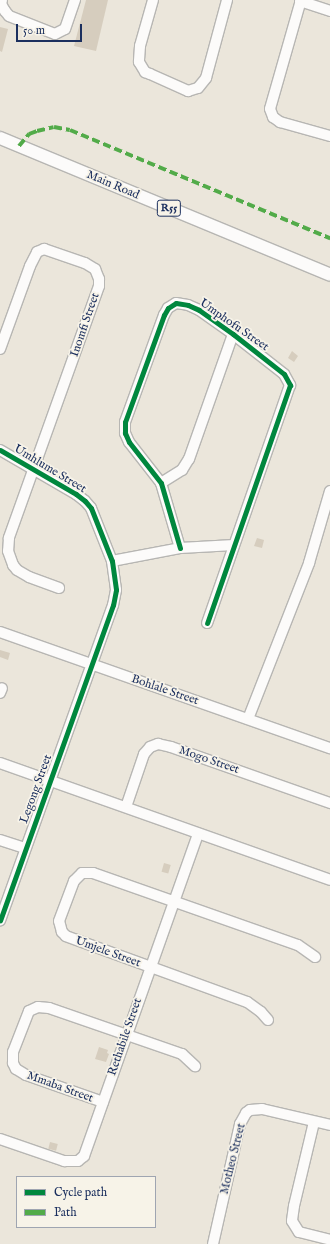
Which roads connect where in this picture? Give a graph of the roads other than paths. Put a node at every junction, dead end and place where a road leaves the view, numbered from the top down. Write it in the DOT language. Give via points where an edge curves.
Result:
graph roads {
  1 [pos="75,0"];
  2 [pos="153,0"];
  3 [pos="227,0"];
  4 [pos="301,1"];
  5 [pos="1,3"];
  6 [pos="330,11"];
  7 [pos="330,136"];
  8 [pos="3,139"];
  9 [pos="330,275"];
  10 [pos="233,334"];
  11 [pos="0,349"];
  12 [pos="0,450"];
  13 [pos="34,470"];
  14 [pos="161,483"];
  15 [pos="330,491"];
  16 [pos="234,545"];
  17 [pos="180,548"];
  18 [pos="112,561"];
  19 [pos="59,588"];
  20 [pos="207,623"];
  21 [pos="0,632"];
  22 [pos="92,664"];
  23 [pos="248,720"];
  24 [pos="330,748"];
  25 [pos="0,764"];
  26 [pos="49,781"];
  27 [pos="330,803"];
  28 [pos="126,807"];
  29 [pos="198,834"];
  30 [pos="0,840"];
  31 [pos="25,848"];
  32 [pos="330,880"];
  33 [pos="174,900"];
  34 [pos="1,916"];
  35 [pos="315,957"];
  36 [pos="149,967"];
  37 [pos="268,1020"];
  38 [pos="127,1034"];
  39 [pos="195,1066"];
  40 [pos="102,1102"];
  41 [pos="314,1122"];
  42 [pos="330,1125"];
  43 [pos="0,1139"];
  44 [pos="330,1240"];
  45 [pos="213,1244"];
  1 -- 5 [label="street" via="65,29 55,34 9,16"];
  2 -- 3 [label="street" via="138,62 150,74 188,90 198,88 206,78"];
  4 -- 6 [label="street"];
  4 -- 7 [label="street" via="270,109 280,122"];
  8 -- 9 [label="main road, Main Road / R55"];
  10 -- 14 [label="street" via="189,459 182,470"];
  10 -- 14 [label="street, Umphofu Street" via="188,305 172,304 164,315 125,422 125,433 129,442"];
  10 -- 16 [label="street, Umphofu Street" via="280,370 290,385"];
  11 -- 13 [label="street, Inomfi Street" via="37,252 44,249 85,262 95,269 99,286"];
  12 -- 13 [label="street, Umhlume Street"];
  13 -- 18 [label="street, Umhlume Street" via="85,501 91,508"];
  13 -- 19 [label="street" via="9,538 8,551 17,570"];
  14 -- 17 [label="street, Umphofu Street"];
  15 -- 23 [label="street" via="309,564"];
  16 -- 17 [label="street"];
  16 -- 20 [label="street, Umphofu Street"];
  17 -- 18 [label="street"];
  18 -- 22 [label="street, Umhlume Street" via="115,597"];
  21 -- 22 [label="street, Bohlale Street"];
  22 -- 23 [label="street, Bohlale Street"];
  22 -- 26 [label="street, Legong Street"];
  23 -- 24 [label="street, Bohlale Street"];
  25 -- 26 [label="street"];
  26 -- 28 [label="street"];
  26 -- 31 [label="street, Legong Street"];
  27 -- 28 [label="street, Mogo Street" via="158,744 150,747 144,754"];
  28 -- 29 [label="street"];
  29 -- 32 [label="street"];
  29 -- 33 [label="street, Rethabile Street"];
  30 -- 31 [label="street"];
  31 -- 34 [label="street, Legong Street"];
  33 -- 35 [label="street, Umjele Street" via="298,945"];
  33 -- 36 [label="street, Rethabile Street"];
  33 -- 36 [label="street, Umjele Street" via="87,872 77,876 60,916 59,926 72,940"];
  36 -- 37 [label="street, Umjele Street" via="247,1002"];
  36 -- 38 [label="street, Rethabile Street"];
  38 -- 39 [label="street" via="182,1054"];
  38 -- 40 [label="street, Rethabile Street"];
  38 -- 40 [label="street, Mmaba Street" via="49,1008 38,1007 29,1011 26,1016 12,1052 13,1063 20,1072"];
  40 -- 43 [label="street, Rethabile Street" via="88,1148 78,1161 64,1161"];
  41 -- 42 [label="street, Motheo Street"];
  41 -- 44 [label="street" via="292,1221 299,1232"];
  41 -- 45 [label="street, Motheo Street" via="262,1109 246,1113 240,1124"];
}
